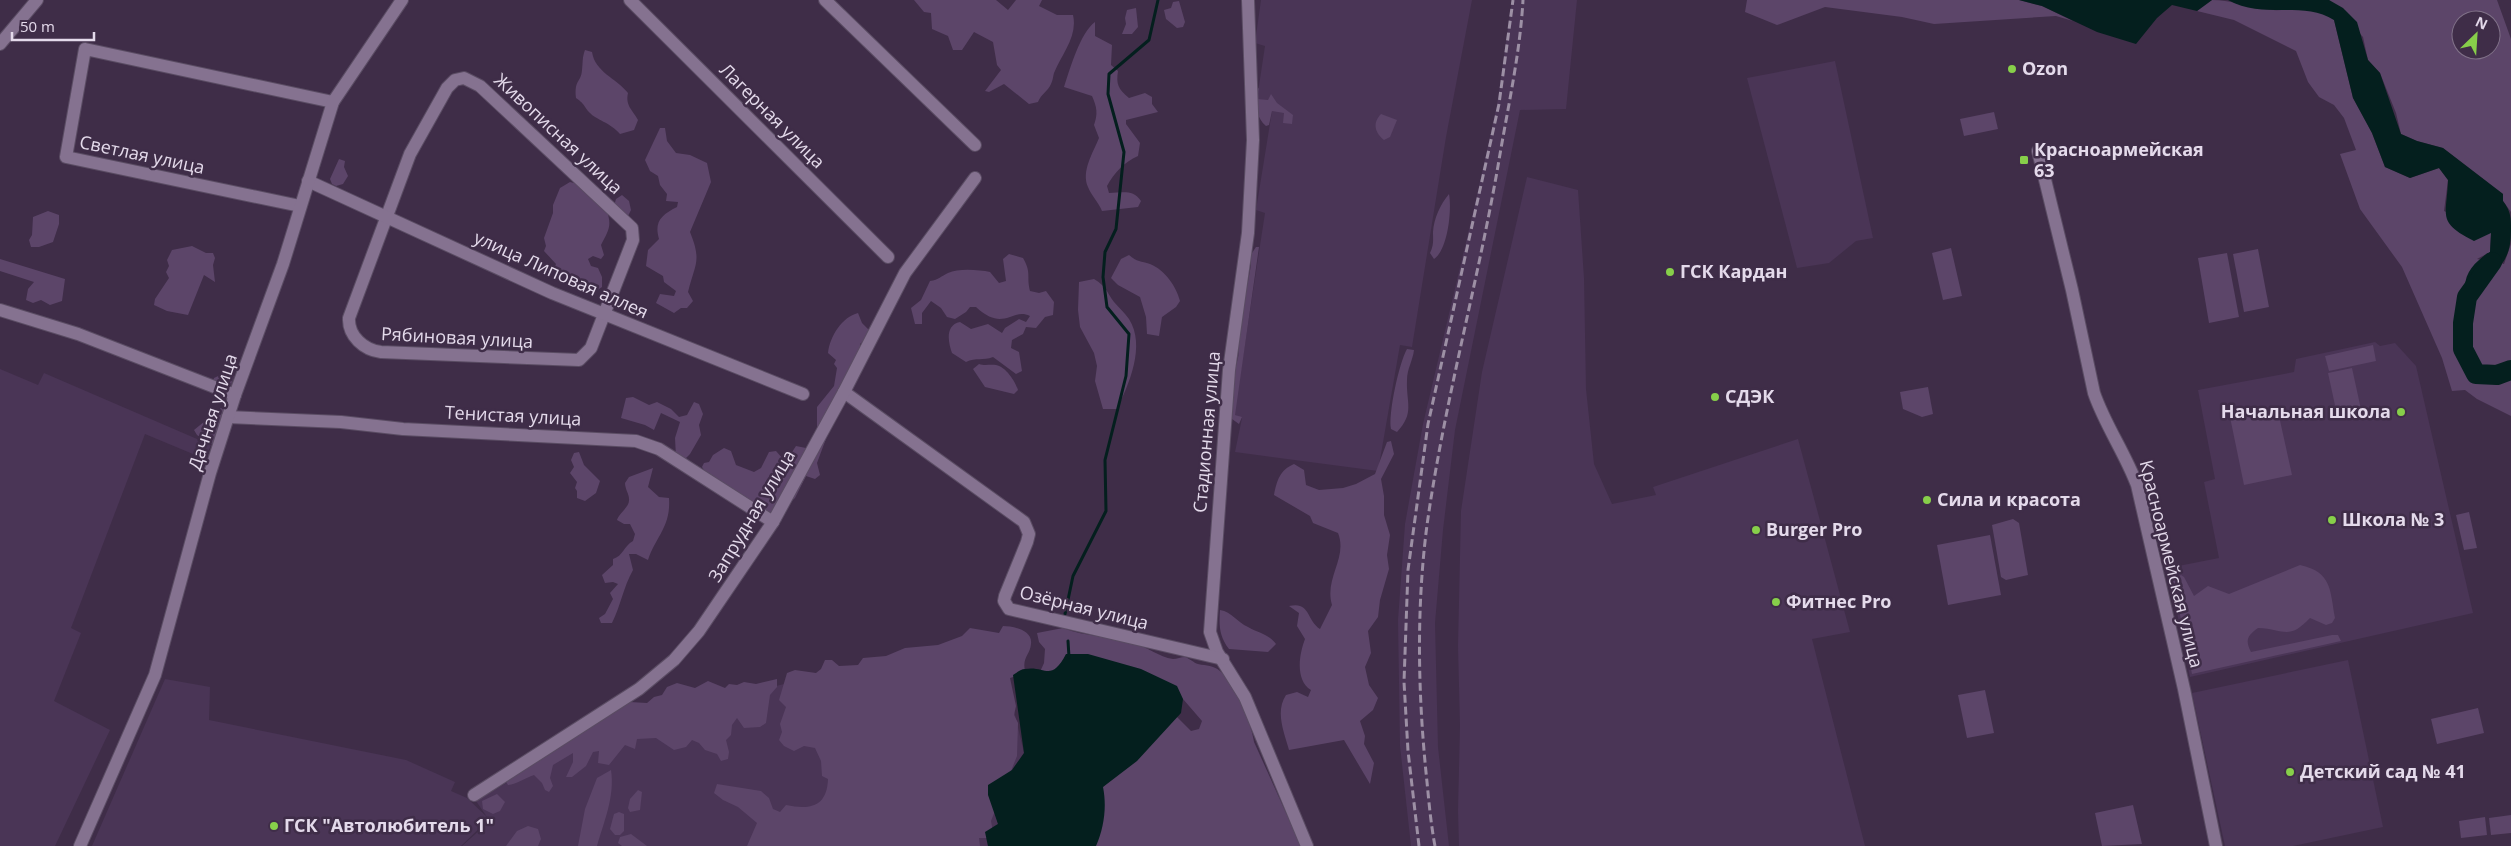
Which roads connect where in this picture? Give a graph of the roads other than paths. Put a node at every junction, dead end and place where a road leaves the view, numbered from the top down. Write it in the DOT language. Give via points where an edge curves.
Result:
graph roads {
  1 [pos="38,0"];
  2 [pos="402,0"];
  3 [pos="630,0"];
  4 [pos="825,0"];
  5 [pos="1248,0"];
  6 [pos="0,44"];
  7 [pos="333,102"];
  8 [pos="975,145"];
  9 [pos="2038,151"];
  10 [pos="975,178"];
  11 [pos="308,180"];
  12 [pos="300,206"];
  13 [pos="386,215"];
  14 [pos="888,256"];
  15 [pos="0,310"];
  16 [pos="604,315"];
  17 [pos="844,392"];
  18 [pos="803,394"];
  19 [pos="235,395"];
  20 [pos="228,417"];
  21 [pos="772,522"];
  22 [pos="1222,659"];
  23 [pos="474,795"];
  24 [pos="80,846"];
  25 [pos="1307,846"];
  26 [pos="2216,846"];
  1 -- 6 [label="street"];
  2 -- 7 [label="street, Дачная улица"];
  3 -- 14 [label="street, Лагерная улица"];
  4 -- 8 [label="street"];
  5 -- 22 [label="street, Стадионная улица" via="1253,140 1248,233 1229,370 1209,619 1212,643"];
  7 -- 11 [label="street, Дачная улица"];
  7 -- 12 [label="street, Светлая улица" via="85,49 66,157"];
  9 -- 26 [label="street, Красноармейская улица" via="2094,393 2137,485"];
  10 -- 17 [label="street, Запрудная улица" via="905,273"];
  11 -- 12 [label="street, Дачная улица"];
  11 -- 13 [label="street, улица Липовая аллея"];
  12 -- 19 [label="street, Дачная улица" via="283,264"];
  13 -- 16 [label="street, улица Липовая аллея"];
  13 -- 16 [label="street, Рябиновая улица" via="349,318 354,334 367,349 572,361 586,356 592,348"];
  13 -- 16 [label="street, Живописная улица" via="410,154 447,88 459,78 474,82 632,228 633,240"];
  15 -- 19 [label="street" via="78,334"];
  16 -- 18 [label="street, улица Липовая аллея"];
  17 -- 21 [label="street, Запрудная улица"];
  17 -- 22 [label="street, Озёрная улица" via="1024,522 1027,542 1005,596 1009,609"];
  19 -- 20 [label="street, Дачная улица"];
  20 -- 21 [label="street, Тенистая улица" via="636,441 659,449"];
  20 -- 24 [label="street, Дачная улица" via="155,675"];
  21 -- 23 [label="street, Запрудная улица" via="712,614 674,660 639,689"];
  22 -- 25 [label="street, Стадионная улица" via="1245,697"];
}
